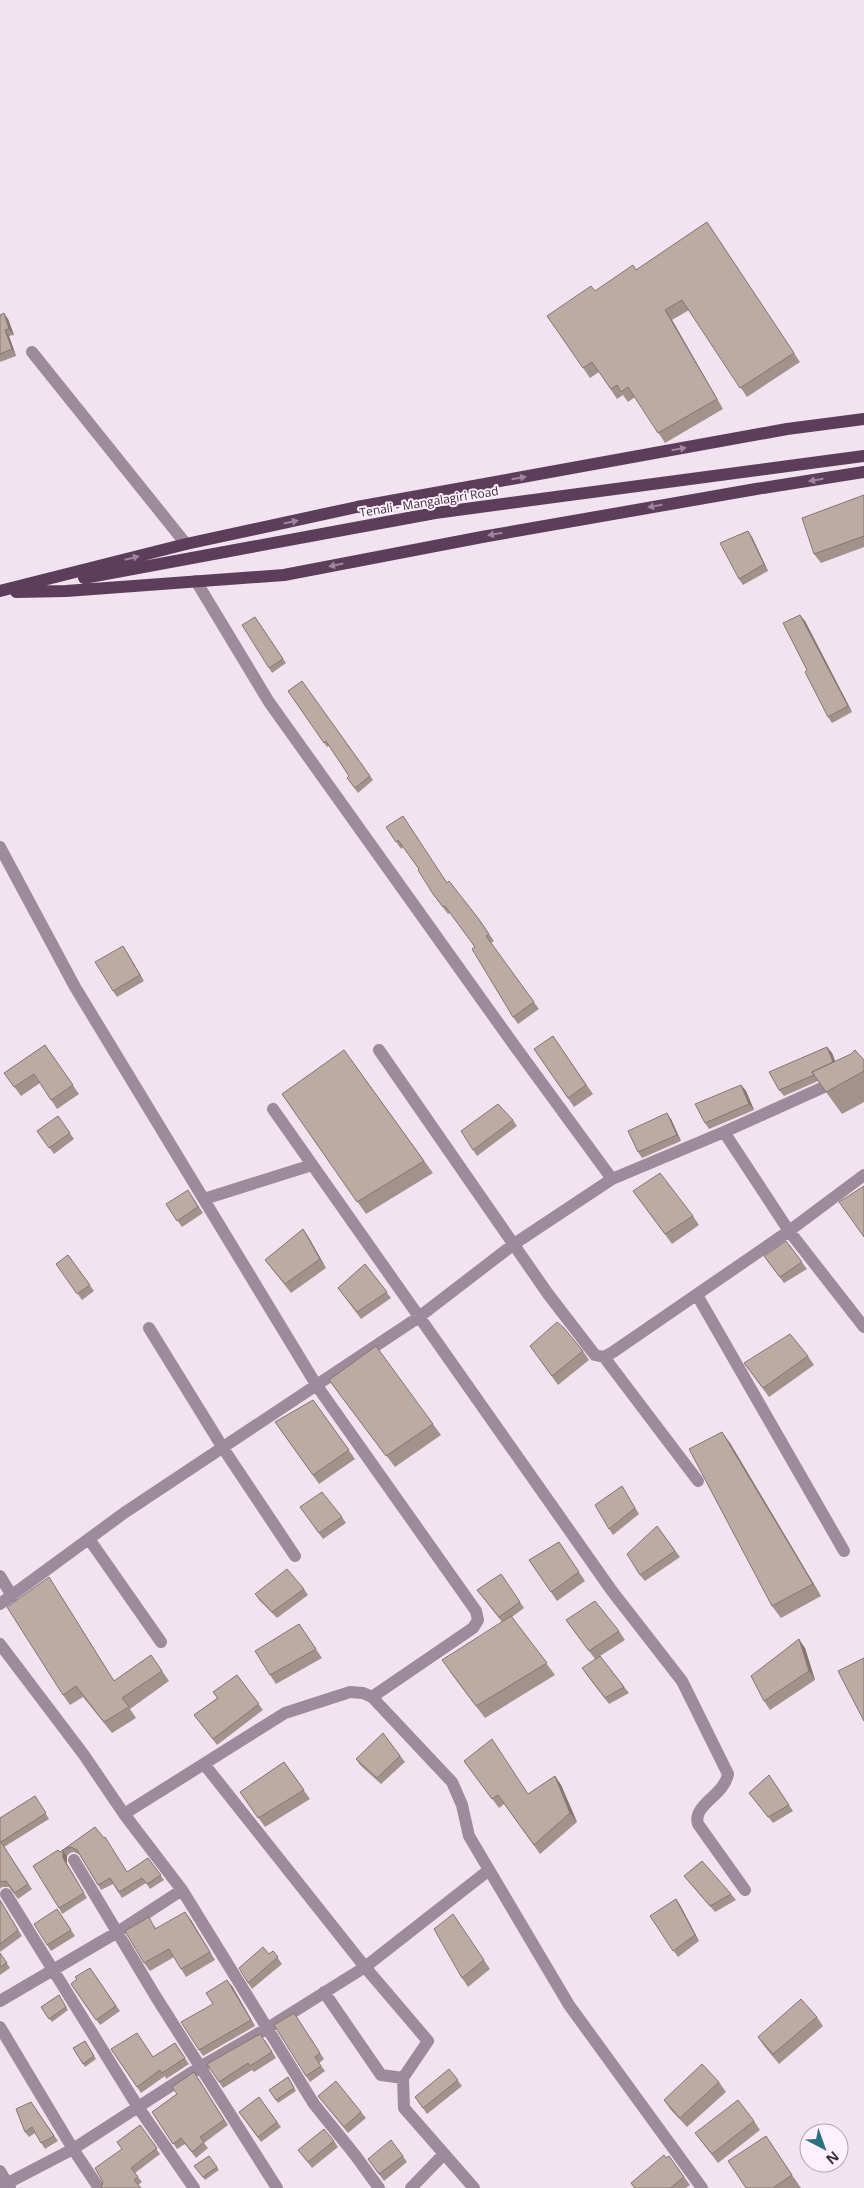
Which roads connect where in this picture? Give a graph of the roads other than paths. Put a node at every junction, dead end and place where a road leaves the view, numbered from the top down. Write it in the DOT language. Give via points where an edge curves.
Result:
graph roads {
  1 [pos="32,352"];
  2 [pos="864,419"];
  3 [pos="864,456"];
  4 [pos="864,472"];
  5 [pos="186,544"];
  6 [pos="196,581"];
  7 [pos="0,592"];
  8 [pos="0,847"];
  9 [pos="380,1050"];
  10 [pos="864,1069"];
  11 [pos="273,1109"];
  12 [pos="724,1132"];
  13 [pos="312,1165"];
  14 [pos="864,1175"];
  15 [pos="612,1179"];
  16 [pos="204,1199"];
  17 [pos="789,1231"];
  18 [pos="514,1244"];
  19 [pos="697,1295"];
  20 [pos="419,1317"];
  21 [pos="864,1327"];
  22 [pos="149,1328"];
  23 [pos="604,1357"];
  24 [pos="317,1386"];
  25 [pos="223,1448"];
  26 [pos="698,1481"];
  27 [pos="89,1539"];
  28 [pos="844,1551"];
  29 [pos="295,1556"];
  30 [pos="0,1576"];
  31 [pos="12,1596"];
  32 [pos="0,1604"];
  33 [pos="161,1642"];
  34 [pos="0,1644"];
  35 [pos="372,1697"];
  36 [pos="204,1764"];
  37 [pos="124,1814"];
  38 [pos="74,1860"];
  39 [pos="489,1870"];
  40 [pos="182,1890"];
  41 [pos="745,1890"];
  42 [pos="6,1894"];
  43 [pos="116,1933"];
  44 [pos="365,1967"];
  45 [pos="52,1970"];
  46 [pos="324,1992"];
  47 [pos="0,2001"];
  48 [pos="0,2027"];
  49 [pos="266,2029"];
  50 [pos="200,2067"];
  51 [pos="403,2078"];
  52 [pos="138,2107"];
  53 [pos="73,2149"];
  54 [pos="444,2154"];
  55 [pos="4,2182"];
  56 [pos="99,2188"];
  57 [pos="194,2188"];
  58 [pos="277,2188"];
  59 [pos="379,2188"];
  60 [pos="411,2188"];
  61 [pos="474,2188"];
  62 [pos="702,2188"];
  1 -- 5 [label="street"];
  5 -- 2 [label="main road, one-way" via="357,507 787,429"];
  3 -- 7 [label="main road, Tenali - Mangalagiri Road" via="435,513"];
  4 -- 6 [label="main road, one-way" via="746,490 284,575"];
  7 -- 5 [label="main road, one-way"];
  6 -- 7 [label="main road" via="66,591"];
  6 -- 15 [label="street" via="269,702"];
  8 -- 16 [label="street" via="75,987"];
  9 -- 18 [label="street"];
  10 -- 12 [label="street"];
  11 -- 13 [label="street"];
  12 -- 15 [label="street"];
  12 -- 17 [label="street"];
  13 -- 16 [label="street"];
  13 -- 20 [label="street"];
  14 -- 17 [label="street"];
  15 -- 18 [label="street"];
  16 -- 24 [label="street"];
  17 -- 19 [label="street"];
  17 -- 21 [label="street"];
  18 -- 20 [label="street"];
  18 -- 23 [label="street" via="595,1355"];
  19 -- 23 [label="street"];
  19 -- 28 [label="street"];
  20 -- 24 [label="street"];
  20 -- 41 [label="street" via="612,1591 682,1681 728,1774 727,1784 698,1811 696,1818"];
  22 -- 25 [label="street"];
  23 -- 26 [label="street"];
  24 -- 25 [label="street"];
  24 -- 35 [label="street" via="476,1612 478,1620 473,1628"];
  25 -- 27 [label="street"];
  25 -- 29 [label="street"];
  27 -- 31 [label="street"];
  27 -- 33 [label="street"];
  30 -- 31 [label="street"];
  31 -- 32 [label="street"];
  34 -- 37 [label="street"];
  35 -- 36 [label="street" via="350,1692 286,1713"];
  35 -- 39 [label="street" via="452,1782 462,1805 469,1836"];
  36 -- 37 [label="street"];
  36 -- 44 [label="street"];
  37 -- 40 [label="street"];
  38 -- 43 [label="street"];
  39 -- 44 [label="street"];
  39 -- 62 [label="street" via="569,2006"];
  40 -- 43 [label="street"];
  40 -- 49 [label="street"];
  42 -- 45 [label="street"];
  43 -- 45 [label="street"];
  43 -- 50 [label="street"];
  44 -- 46 [label="street"];
  44 -- 51 [label="street" via="428,2041"];
  45 -- 47 [label="street"];
  45 -- 52 [label="street"];
  46 -- 49 [label="street"];
  46 -- 51 [label="street" via="381,2075"];
  48 -- 53 [label="street"];
  49 -- 50 [label="street"];
  49 -- 59 [label="street" via="314,2104"];
  50 -- 52 [label="street"];
  50 -- 58 [label="street"];
  51 -- 54 [label="street" via="404,2108"];
  52 -- 53 [label="street"];
  52 -- 57 [label="street"];
  53 -- 55 [label="street"];
  53 -- 56 [label="street"];
  54 -- 60 [label="street"];
  54 -- 61 [label="street"];
}
